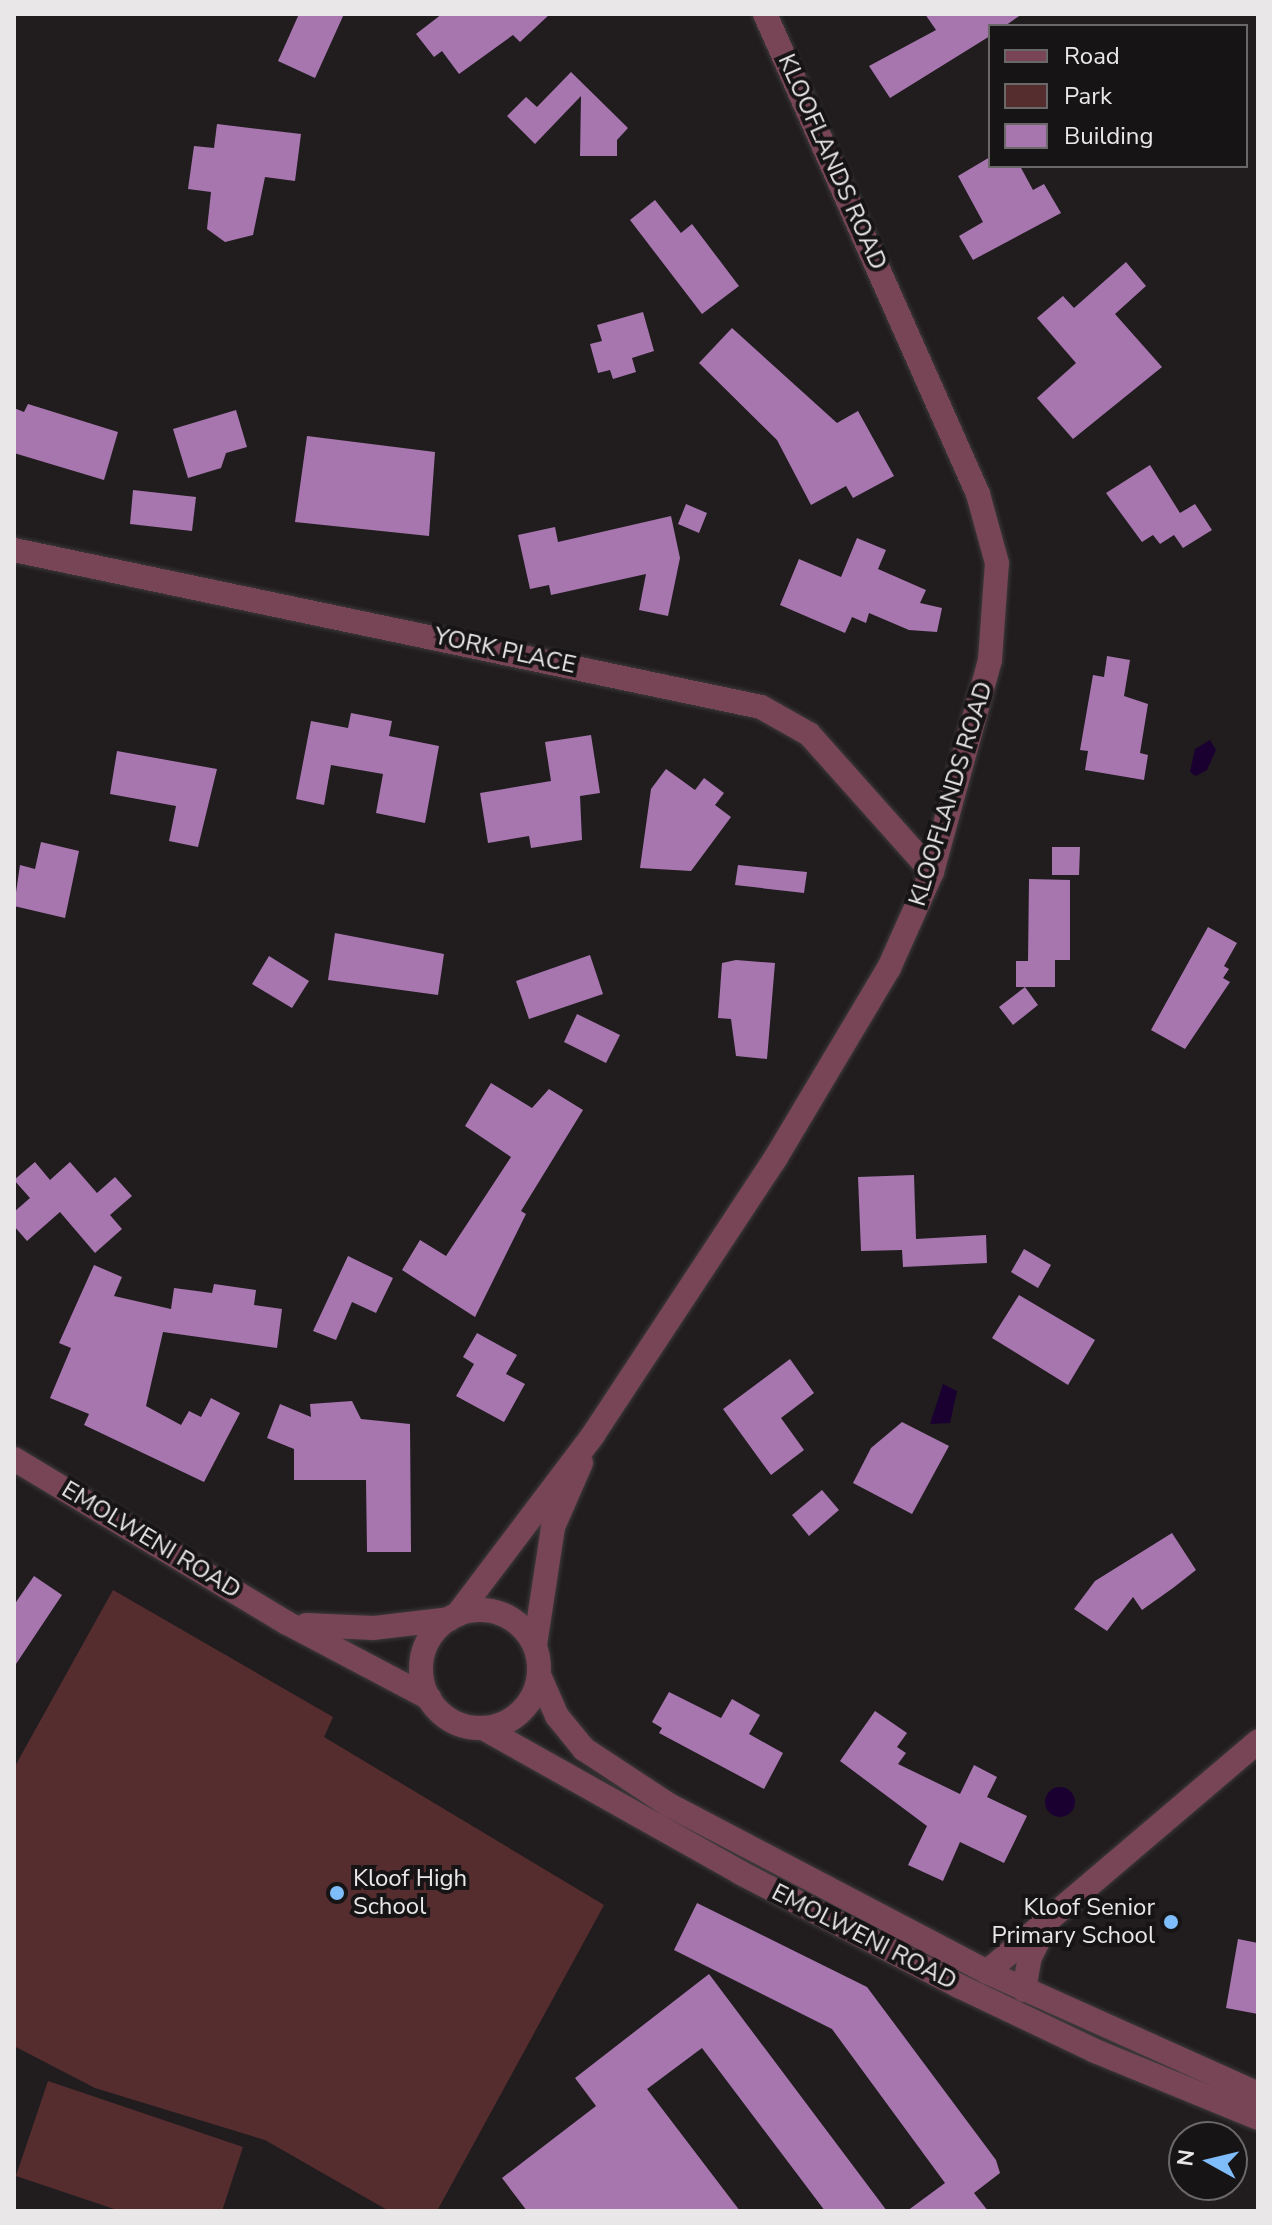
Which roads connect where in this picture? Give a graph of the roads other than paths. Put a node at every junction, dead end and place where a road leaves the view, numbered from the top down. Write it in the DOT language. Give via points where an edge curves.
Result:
graph roads {
  1 [pos="765,14"];
  2 [pos="14,550"];
  3 [pos="932,872"];
  4 [pos="593,1435"];
  5 [pos="14,1459"];
  6 [pos="453,1617"];
  7 [pos="287,1623"];
  8 [pos="535,1645"];
  9 [pos="539,1675"];
  10 [pos="429,1698"];
  11 [pos="483,1728"];
  12 [pos="1258,1741"];
  13 [pos="1052,1915"];
  14 [pos="987,1972"];
  15 [pos="1024,1990"];
  16 [pos="1258,2094"];
  17 [pos="1258,2118"];
  1 -- 3 [label="street, KLOOFLANDS ROAD" via="978,494 997,563 990,660"];
  2 -- 3 [label="street, YORK PLACE" via="761,707 809,734"];
  3 -- 4 [label="street, KLOOFLANDS ROAD" via="889,968 828,1073"];
  4 -- 6 [label="street, KLOOFLANDS ROAD"];
  4 -- 8 [label="street, KLOOFLANDS ROAD" via="553,1527"];
  5 -- 7 [label="street, EMOLWENI ROAD"];
  6 -- 7 [label="street, EMOLWENI ROAD" via="350,1629"];
  6 -- 8 [label="street" via="473,1610 506,1616"];
  6 -- 10 [label="street" via="426,1646 422,1663"];
  7 -- 10 [label="street, EMOLWENI ROAD"];
  8 -- 9 [label="street"];
  9 -- 11 [label="street" via="526,1706 499,1725"];
  9 -- 14 [label="street, EMOLWENI ROAD" via="563,1725 601,1764 758,1856"];
  10 -- 11 [label="street" via="446,1717"];
  11 -- 17 [label="street, EMOLWENI ROAD" via="741,1873 959,1986 1095,2051"];
  12 -- 13 [label="street"];
  13 -- 14 [label="street"];
  13 -- 15 [label="street" via="1030,1957"];
  14 -- 15 [label="street, EMOLWENI ROAD"];
  15 -- 16 [label="street, EMOLWENI ROAD"];
}
